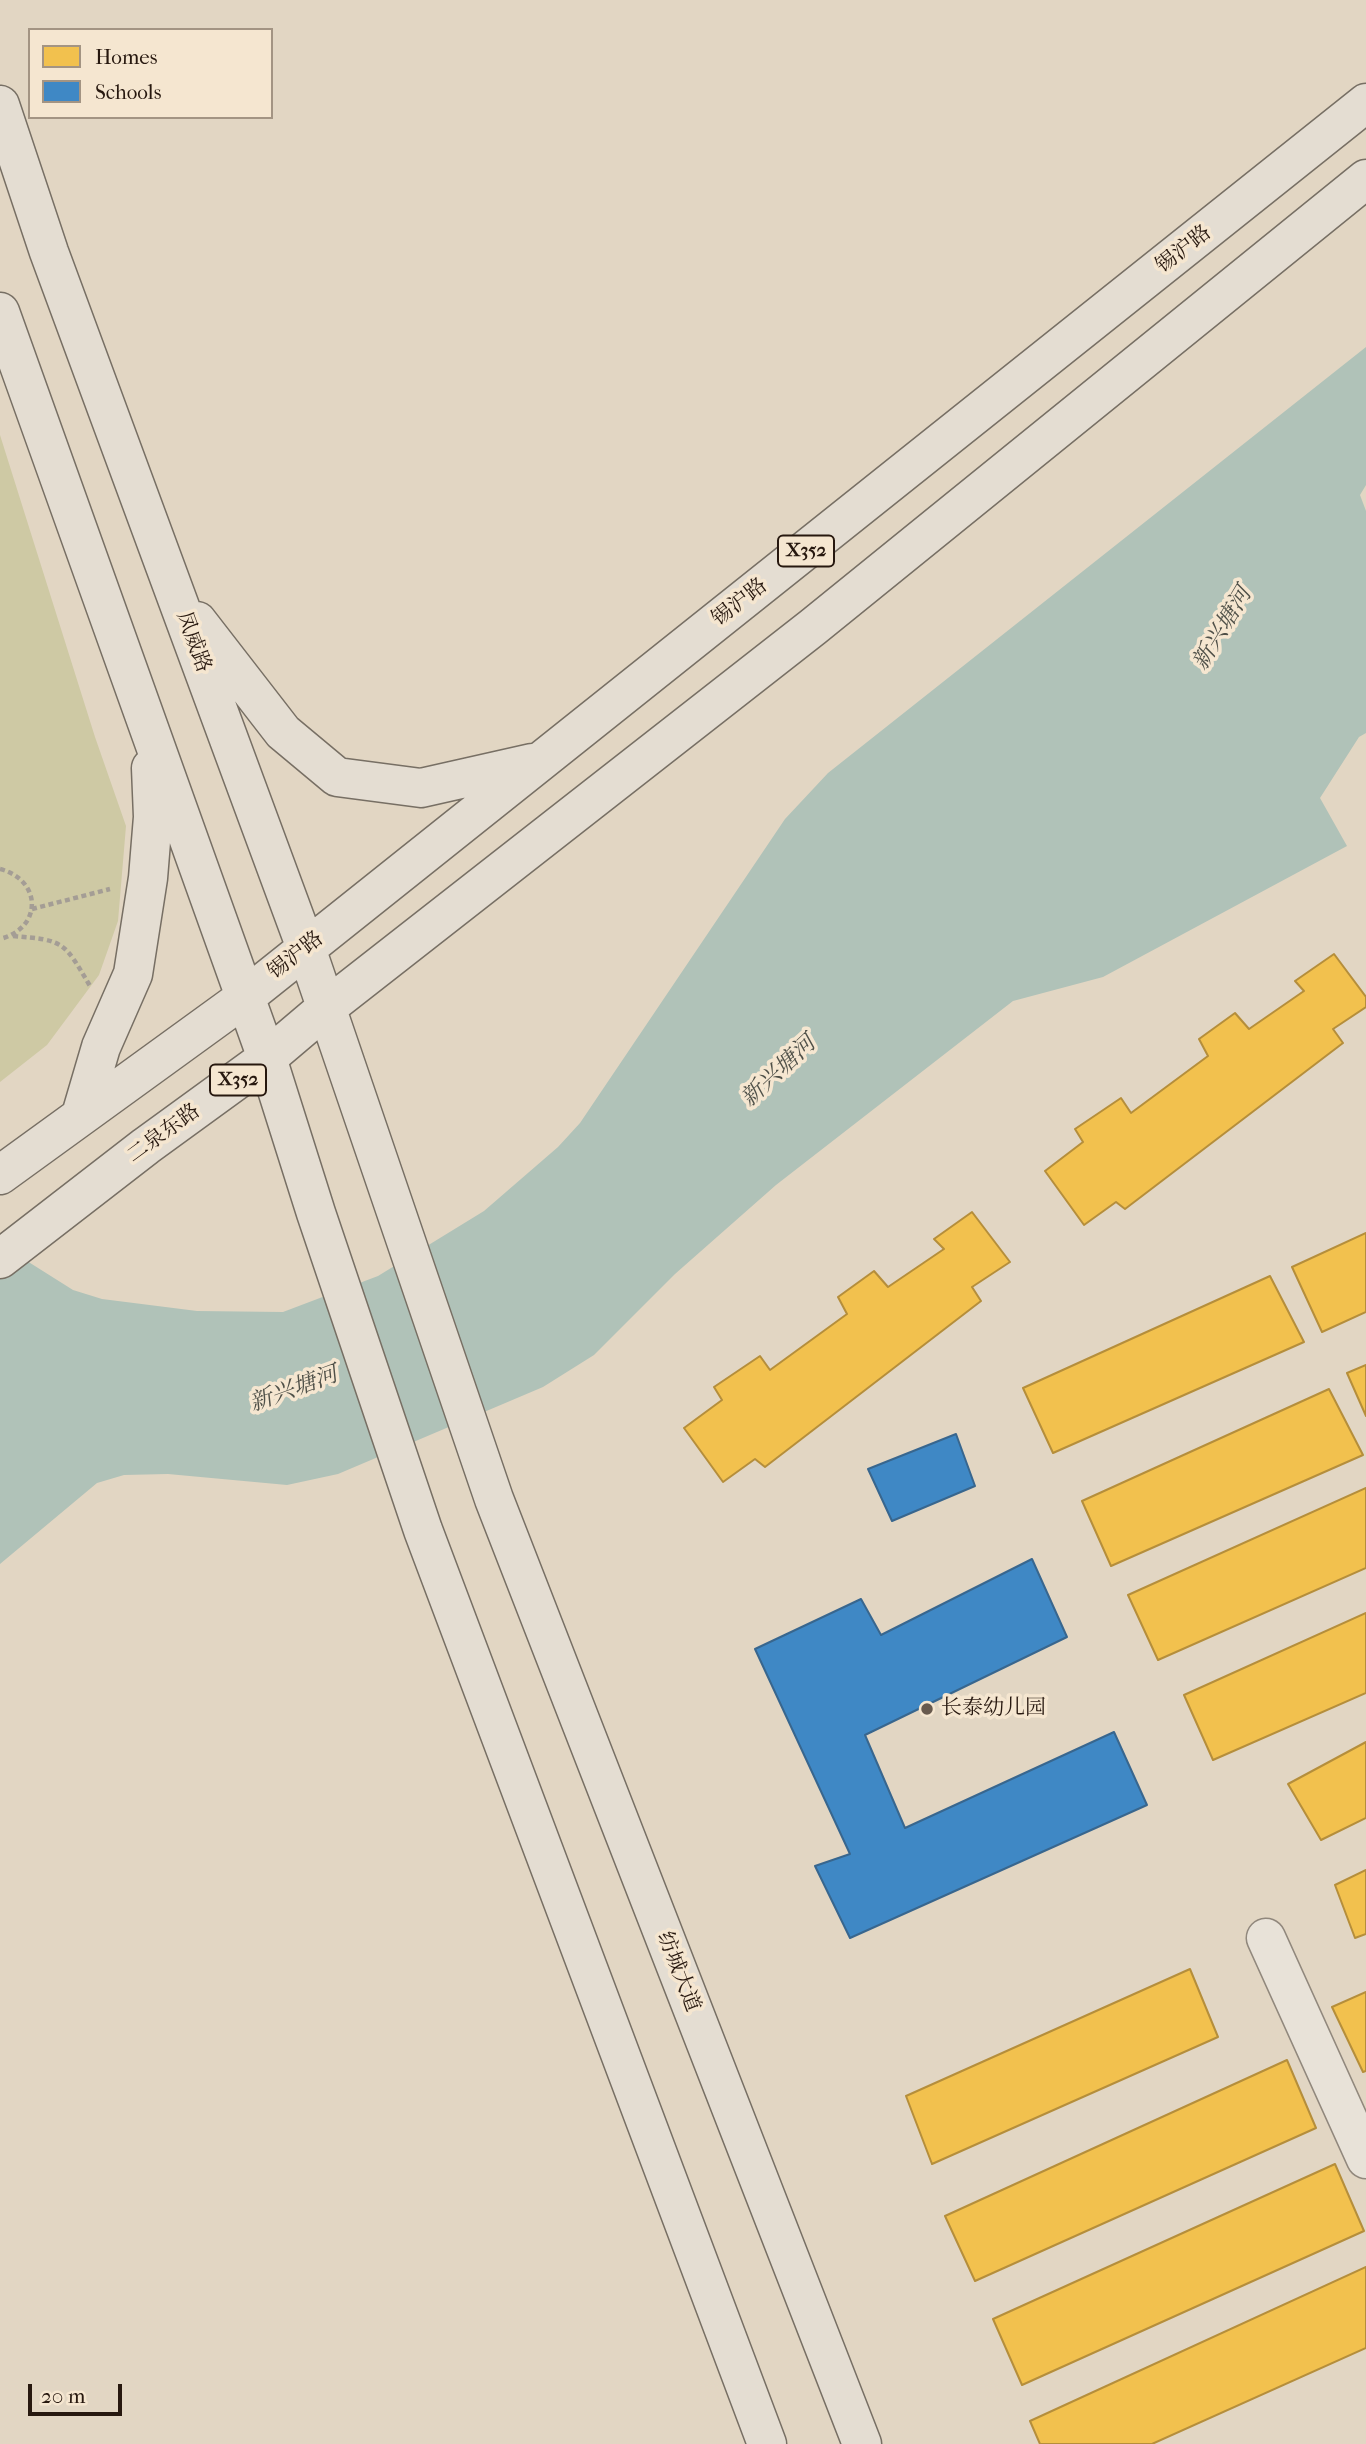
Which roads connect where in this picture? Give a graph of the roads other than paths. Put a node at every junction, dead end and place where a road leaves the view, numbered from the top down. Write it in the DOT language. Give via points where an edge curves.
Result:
graph roads {
  1 [pos="1366,103"];
  2 [pos="0,105"];
  3 [pos="1366,179"];
  4 [pos="0,312"];
  5 [pos="175,593"];
  6 [pos="150,733"];
  7 [pos="541,761"];
  8 [pos="306,948"];
  9 [pos="244,998"];
  10 [pos="326,1008"];
  11 [pos="267,1058"];
  12 [pos="81,1115"];
  13 [pos="0,1175"];
  14 [pos="385,1178"];
  15 [pos="0,1259"];
  16 [pos="1266,1938"];
  17 [pos="1366,2159"];
  18 [pos="767,2444"];
  19 [pos="862,2444"];
  1 -- 7 [label="main road, 锡沪路 / X352"];
  2 -- 5 [label="main road, 凤威路"];
  3 -- 10 [label="main road, X352" via="813,627"];
  4 -- 6 [label="main road"];
  5 -- 7 [label="main road" via="284,732 337,776 421,788"];
  5 -- 8 [label="main road, 凤威路"];
  6 -- 9 [label="main road"];
  6 -- 12 [label="main road" via="153,817 133,974 101,1047"];
  7 -- 8 [label="main road, 锡沪路 / X352"];
  8 -- 9 [label="main road, 锡沪路 / X352"];
  8 -- 10 [label="main road, 凤威路"];
  9 -- 11 [label="main road"];
  9 -- 12 [label="main road, X352"];
  10 -- 11 [label="main road, 二泉东路 / X352"];
  10 -- 14 [label="main road, 凤威路"];
  11 -- 15 [label="main road, 二泉东路 / X352"];
  11 -- 18 [label="main road" via="423,1530"];
  12 -- 13 [label="main road, X352"];
  14 -- 19 [label="main road, 纺城大道" via="494,1499"];
  16 -- 17 [label="street"];
}
